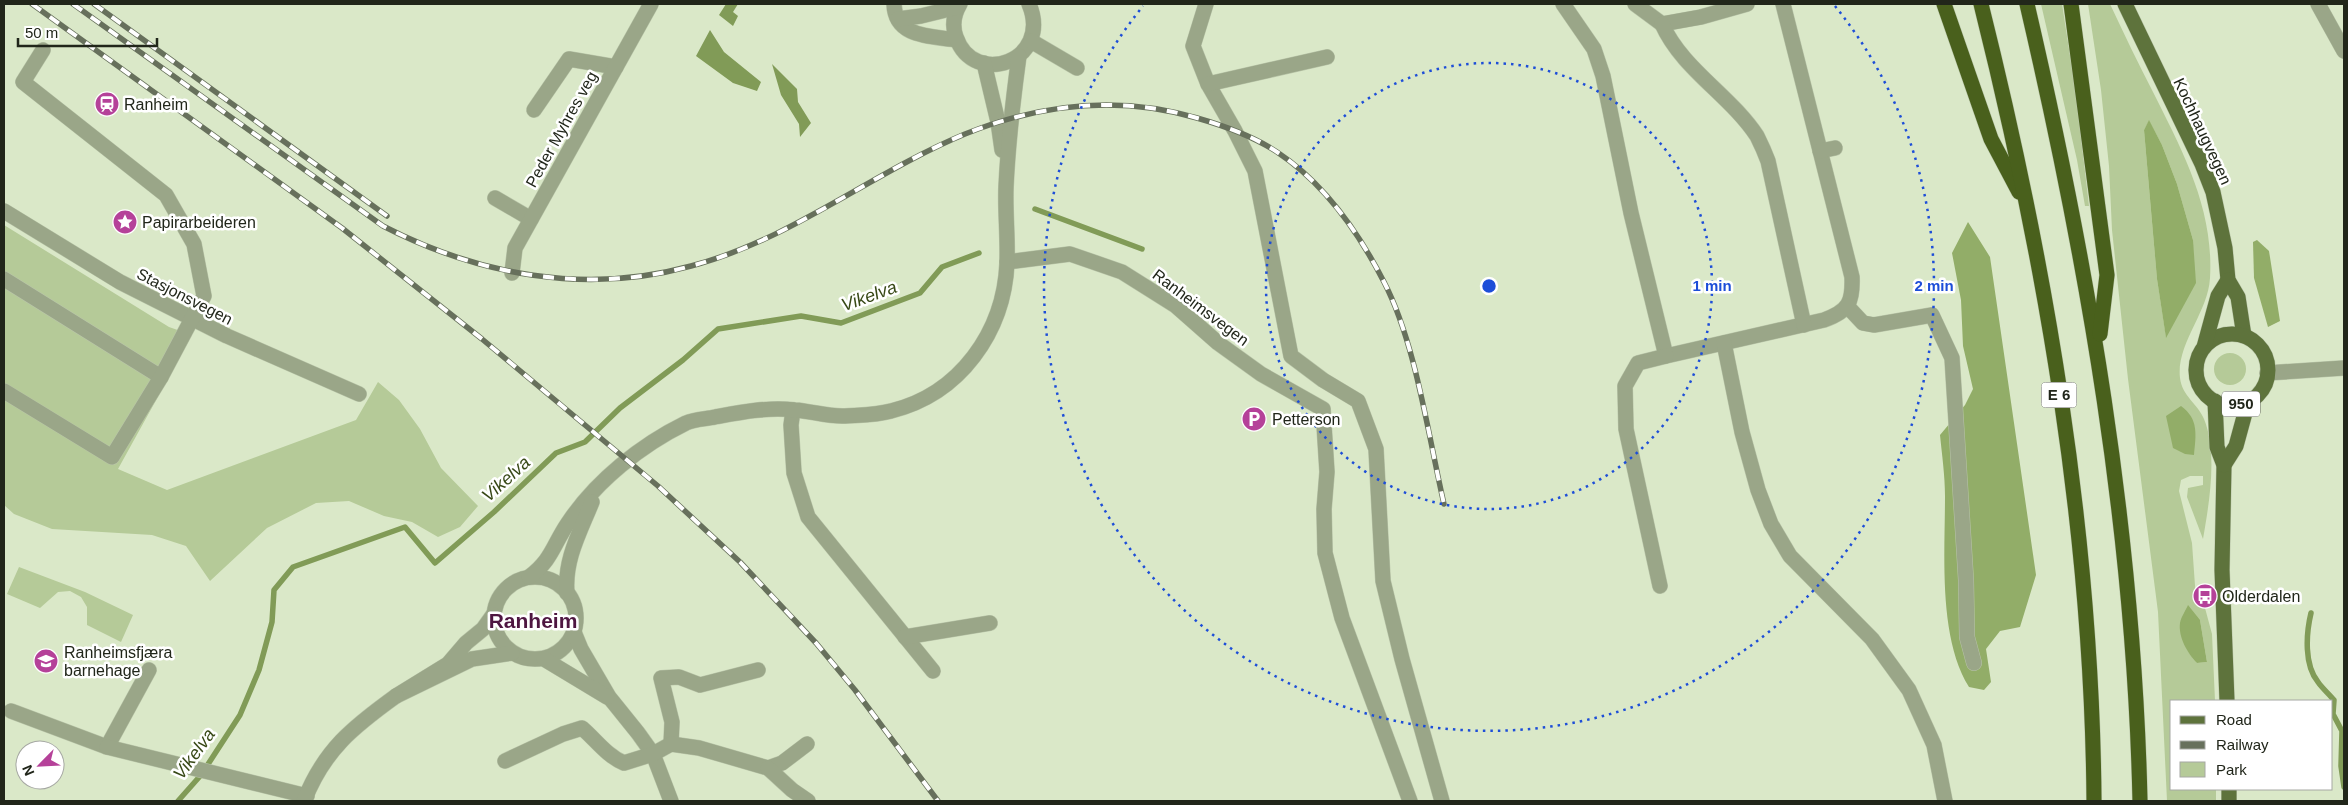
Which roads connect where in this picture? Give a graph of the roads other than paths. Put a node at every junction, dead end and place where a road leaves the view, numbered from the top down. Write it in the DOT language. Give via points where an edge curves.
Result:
graph roads {
  1 [pos="651,4"];
  2 [pos="894,4"];
  3 [pos="1029,4"];
  4 [pos="1206,4"];
  5 [pos="1563,4"];
  6 [pos="1635,4"];
  7 [pos="1747,4"];
  8 [pos="1783,4"];
  9 [pos="1944,4"];
  10 [pos="1981,4"];
  11 [pos="2027,4"];
  12 [pos="2071,4"];
  13 [pos="2125,4"];
  14 [pos="2318,4"];
  15 [pos="959,5"];
  16 [pos="898,19"];
  17 [pos="1662,24"];
  18 [pos="957,40"];
  19 [pos="1031,41"];
  20 [pos="43,50"];
  21 [pos="2344,51"];
  22 [pos="1019,56"];
  23 [pos="1327,57"];
  24 [pos="984,63"];
  25 [pos="616,67"];
  26 [pos="1077,68"];
  27 [pos="1208,84"];
  28 [pos="534,110"];
  29 [pos="1006,188"];
  30 [pos="495,198"];
  31 [pos="2028,209"];
  32 [pos="4,211"];
  33 [pos="531,219"];
  34 [pos="1007,258"];
  35 [pos="512,273"];
  36 [pos="4,280"];
  37 [pos="2228,280"];
  38 [pos="1848,306"];
  39 [pos="192,320"];
  40 [pos="1804,325"];
  41 [pos="2244,336"];
  42 [pos="1724,343"];
  43 [pos="2204,347"];
  44 [pos="2098,349"];
  45 [pos="1666,356"];
  46 [pos="2344,368"];
  47 [pos="2267,373"];
  48 [pos="161,377"];
  49 [pos="4,391"];
  50 [pos="359,394"];
  51 [pos="2215,402"];
  52 [pos="2248,402"];
  53 [pos="793,410"];
  54 [pos="2224,465"];
  55 [pos="597,489"];
  56 [pos="529,577"];
  57 [pos="1660,586"];
  58 [pos="567,593"];
  59 [pos="493,615"];
  60 [pos="990,624"];
  61 [pos="574,632"];
  62 [pos="905,637"];
  63 [pos="512,654"];
  64 [pos="544,659"];
  65 [pos="1974,662"];
  66 [pos="149,670"];
  67 [pos="758,670"];
  68 [pos="932,671"];
  69 [pos="396,696"];
  70 [pos="608,698"];
  71 [pos="2227,700"];
  72 [pos="11,711"];
  73 [pos="671,744"];
  74 [pos="807,744"];
  75 [pos="107,747"];
  76 [pos="653,754"];
  77 [pos="505,762"];
  78 [pos="768,768"];
  79 [pos="305,798"];
  80 [pos="671,801"];
  81 [pos="808,801"];
  82 [pos="1410,801"];
  83 [pos="1442,801"];
  84 [pos="1945,801"];
  85 [pos="2094,801"];
  86 [pos="2140,801"];
  1 -- 25 [label="street, Peder Myhres veg"];
  2 -- 16 [label="street"];
  3 -- 19 [label="street" via="1035,22"];
  4 -- 27 [label="street" via="1193,46"];
  5 -- 45 [label="street" via="1594,49 1603,76 1631,213"];
  6 -- 17 [label="street"];
  7 -- 17 [label="street"];
  8 -- 38 [label="street" via="1828,149 1852,277 1853,295"];
  9 -- 31 [label="highway, E 6" via="1991,139"];
  10 -- 31 [label="highway, E 6"];
  11 -- 44 [label="highway" via="2066,174"];
  12 -- 44 [label="highway" via="2107,275"];
  13 -- 37 [label="main road, Kochhaugvegen" via="2202,164 2221,222"];
  14 -- 21 [label="street"];
  15 -- 16 [label="street"];
  15 -- 18 [label="street" via="954,23"];
  16 -- 18 [label="street" via="906,30"];
  17 -- 40 [label="street" via="1678,52 1757,137 1768,161"];
  18 -- 24 [label="street" via="968,55"];
  19 -- 22 [label="street"];
  19 -- 26 [label="street"];
  20 -- 39 [label="street" via="23,82 166,195 194,244 204,296"];
  22 -- 24 [label="street" via="1002,64"];
  22 -- 29 [label="street"];
  23 -- 27 [label="street"];
  24 -- 29 [label="street" via="998,122"];
  25 -- 28 [label="street" via="569,59"];
  25 -- 33 [label="street, Peder Myhres veg"];
  27 -- 83 [label="street" via="1255,171 1291,356 1358,400 1376,449 1383,581"];
  29 -- 34 [label="street"];
  30 -- 33 [label="street"];
  31 -- 85 [label="highway, E 6" via="2047,314 2078,540 2087,632"];
  32 -- 39 [label="street, Stasjonsvegen" via="120,282"];
  33 -- 35 [label="street, Peder Myhres veg" via="515,248"];
  34 -- 53 [label="street" via="1002,300 994,327 964,370 930,397 891,411 842,416"];
  34 -- 82 [label="street, Ranheimsvegen" via="1070,254 1122,272 1176,306 1218,343 1261,374 1324,409 1317,424 1327,472 1325,553 1342,618"];
  36 -- 48 [label="street"];
  37 -- 41 [label="main road, Kochhaugvegen" via="2238,297"];
  37 -- 43 [label="main road, 950" via="2218,296"];
  38 -- 40 [label="street" via="1838,315"];
  38 -- 65 [label="street" via="1863,323 1874,325 1932,315 1952,358 1967,637"];
  39 -- 48 [label="street"];
  39 -- 50 [label="street, Stasjonsvegen"];
  40 -- 42 [label="street"];
  41 -- 43 [label="main road" via="2222,335"];
  41 -- 47 [label="main road, 950" via="2264,354"];
  42 -- 45 [label="street"];
  42 -- 84 [label="street" via="1742,432 1771,524 1790,556 1872,639 1909,690 1934,745"];
  43 -- 51 [label="main road, 950" via="2196,366 2196,377 2200,387"];
  44 -- 86 [label="highway" via="2132,629"];
  45 -- 57 [label="street" via="1638,363 1625,386 1626,428"];
  46 -- 47 [label="street"];
  47 -- 52 [label="main road, 950" via="2262,390"];
  48 -- 49 [label="street" via="112,457"];
  51 -- 52 [label="main road, 950" via="2232,406"];
  51 -- 54 [label="main road, 950" via="2217,447"];
  52 -- 54 [label="main road, 950" via="2236,446"];
  53 -- 55 [label="street" via="759,409 688,422 640,450"];
  53 -- 62 [label="street" via="794,473 808,517"];
  54 -- 71 [label="main road, 950" via="2222,570"];
  55 -- 56 [label="street" via="568,524 541,569"];
  55 -- 58 [label="street" via="570,557"];
  56 -- 58 [label="street" via="551,580"];
  56 -- 59 [label="street" via="504,590 495,604"];
  58 -- 61 [label="street" via="576,611"];
  59 -- 63 [label="street" via="498,637"];
  59 -- 69 [label="street" via="483,630 466,643 448,664"];
  60 -- 62 [label="street"];
  61 -- 64 [label="street" via="563,649"];
  61 -- 70 [label="street"];
  62 -- 68 [label="street"];
  63 -- 64 [label="street" via="533,660"];
  63 -- 69 [label="street" via="472,659"];
  64 -- 70 [label="street"];
  66 -- 75 [label="street"];
  67 -- 73 [label="street" via="700,685 680,677 661,678 672,722"];
  69 -- 79 [label="street" via="362,721 330,751"];
  70 -- 76 [label="street"];
  72 -- 75 [label="street"];
  73 -- 76 [label="street"];
  73 -- 78 [label="street" via="699,748"];
  74 -- 78 [label="street" via="782,763"];
  75 -- 79 [label="street"];
  76 -- 77 [label="street" via="624,763 613,759 582,728"];
  76 -- 80 [label="street"];
  78 -- 81 [label="street"];
}
